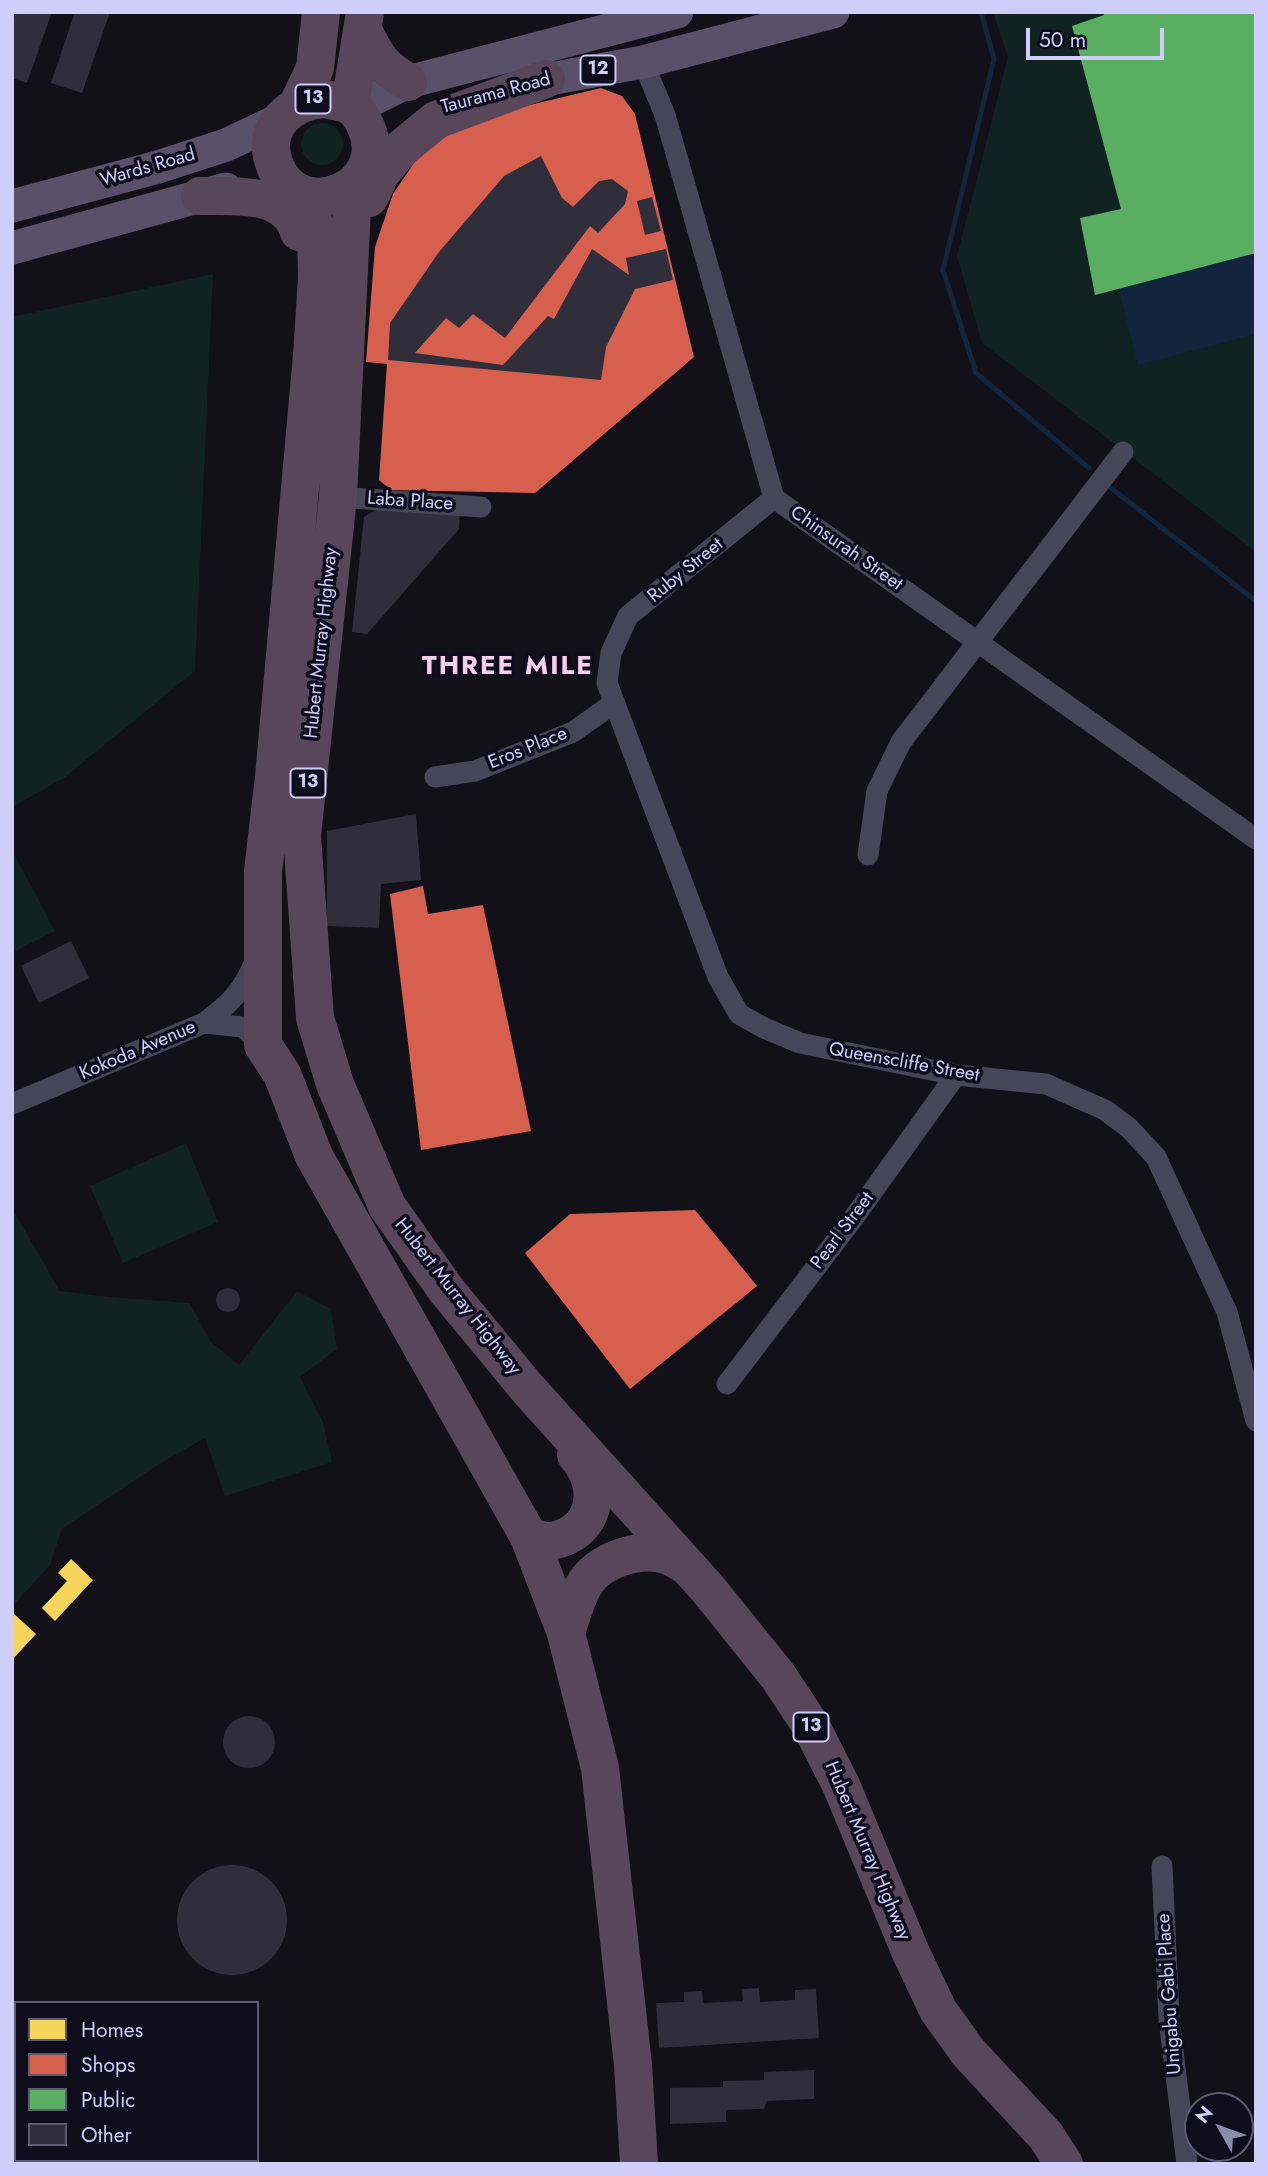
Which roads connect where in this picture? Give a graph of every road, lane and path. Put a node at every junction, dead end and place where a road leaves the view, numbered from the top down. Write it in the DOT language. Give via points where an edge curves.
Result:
graph roads {
  1 [pos="321,12"];
  2 [pos="677,12"];
  3 [pos="833,12"];
  4 [pos="364,21"];
  5 [pos="643,62"];
  6 [pos="546,79"];
  7 [pos="408,82"];
  8 [pos="352,106"];
  9 [pos="288,112"];
  10 [pos="370,147"];
  11 [pos="293,185"];
  12 [pos="353,186"];
  13 [pos="200,196"];
  14 [pos="12,206"];
  15 [pos="12,247"];
  16 [pos="349,265"];
  17 [pos="312,355"];
  18 [pos="1123,452"];
  19 [pos="338,497"];
  20 [pos="774,498"];
  21 [pos="481,508"];
  22 [pos="979,643"];
  23 [pos="611,653"];
  24 [pos="614,703"];
  25 [pos="435,777"];
  26 [pos="1256,839"];
  27 [pos="868,855"];
  28 [pos="262,933"];
  29 [pos="204,1023"];
  30 [pos="262,1045"];
  31 [pos="956,1075"];
  32 [pos="12,1104"];
  33 [pos="727,1384"];
  34 [pos="528,1389"];
  35 [pos="1256,1421"];
  36 [pos="529,1537"];
  37 [pos="689,1567"];
  38 [pos="566,1633"];
  39 [pos="1162,1866"];
  40 [pos="639,2164"];
  41 [pos="1064,2164"];
  42 [pos="1186,2164"];
  1 -- 9 [label="highway, 13" via="315,68"];
  2 -- 7 [label="main road, Taurama Road / 12"];
  3 -- 5 [label="main road, Taurama Road / 12"];
  4 -- 7 [label="highway" via="377,58"];
  4 -- 8 [label="highway, 13"];
  5 -- 6 [label="main road, Taurama Road / 12"];
  5 -- 20 [label="street, Chinsurah Street" via="666,115"];
  6 -- 10 [label="main road, Taurama Road / 12" via="444,105"];
  6 -- 16 [label="highway" via="436,120 402,148 370,194"];
  7 -- 8 [label="main road, Taurama Road / 12"];
  8 -- 9 [label="highway, 13" via="311,100"];
  8 -- 10 [label="highway, 13" via="368,132"];
  9 -- 11 [label="highway, 13" via="271,144 273,160"];
  9 -- 14 [label="main road, Wards Road" via="215,148"];
  10 -- 12 [label="highway, 13" via="366,168"];
  11 -- 12 [label="highway" via="329,197"];
  11 -- 13 [label="main road, Wards Road"];
  11 -- 17 [label="highway, Hubert Murray Highway / 13" via="316,232"];
  12 -- 16 [label="highway, Hubert Murray Highway / 13"];
  13 -- 15 [label="main road, Wards Road"];
  13 -- 17 [label="highway" via="280,204 296,220 306,273 307,337"];
  16 -- 19 [label="highway, Hubert Murray Highway / 13"];
  17 -- 28 [label="highway, Hubert Murray Highway / 13" via="263,871"];
  18 -- 22 [label="street"];
  19 -- 21 [label="street, Laba Place"];
  19 -- 34 [label="highway, Hubert Murray Highway / 13" via="302,835 315,1018 335,1084 387,1206 447,1291"];
  20 -- 22 [label="street, Chinsurah Street"];
  20 -- 23 [label="street, Ruby Street" via="628,616"];
  22 -- 26 [label="street, Chinsurah Street"];
  22 -- 27 [label="street" via="901,742 877,791"];
  23 -- 24 [label="street, Queenscliffe Street" via="607,683"];
  24 -- 25 [label="street, Eros Place" via="573,732 475,771"];
  24 -- 31 [label="street, Queenscliffe Street" via="718,977 739,1014 800,1043"];
  28 -- 29 [label="street" via="246,983 228,1006"];
  28 -- 30 [label="highway, Hubert Murray Highway / 13"];
  29 -- 30 [label="street, Kokoda Avenue" via="243,1027"];
  29 -- 32 [label="street, Kokoda Avenue"];
  30 -- 36 [label="highway" via="282,1074 314,1156"];
  31 -- 33 [label="street, Pearl Street"];
  31 -- 35 [label="street, Queenscliffe Street" via="1046,1084 1083,1099 1129,1128 1156,1157 1227,1312"];
  34 -- 36 [label="highway" via="540,1415 586,1466 594,1505 572,1533 549,1541"];
  34 -- 37 [label="highway, Hubert Murray Highway / 13"];
  36 -- 38 [label="highway"];
  37 -- 38 [label="highway" via="668,1556 619,1557 598,1569 583,1586"];
  37 -- 41 [label="highway, Hubert Murray Highway / 13" via="778,1676 811,1726 938,2010 968,2052 1046,2136"];
  38 -- 40 [label="highway" via="600,1768 633,2065"];
  39 -- 42 [label="street, Unigabu Gabi Place" via="1169,2019"];
}
